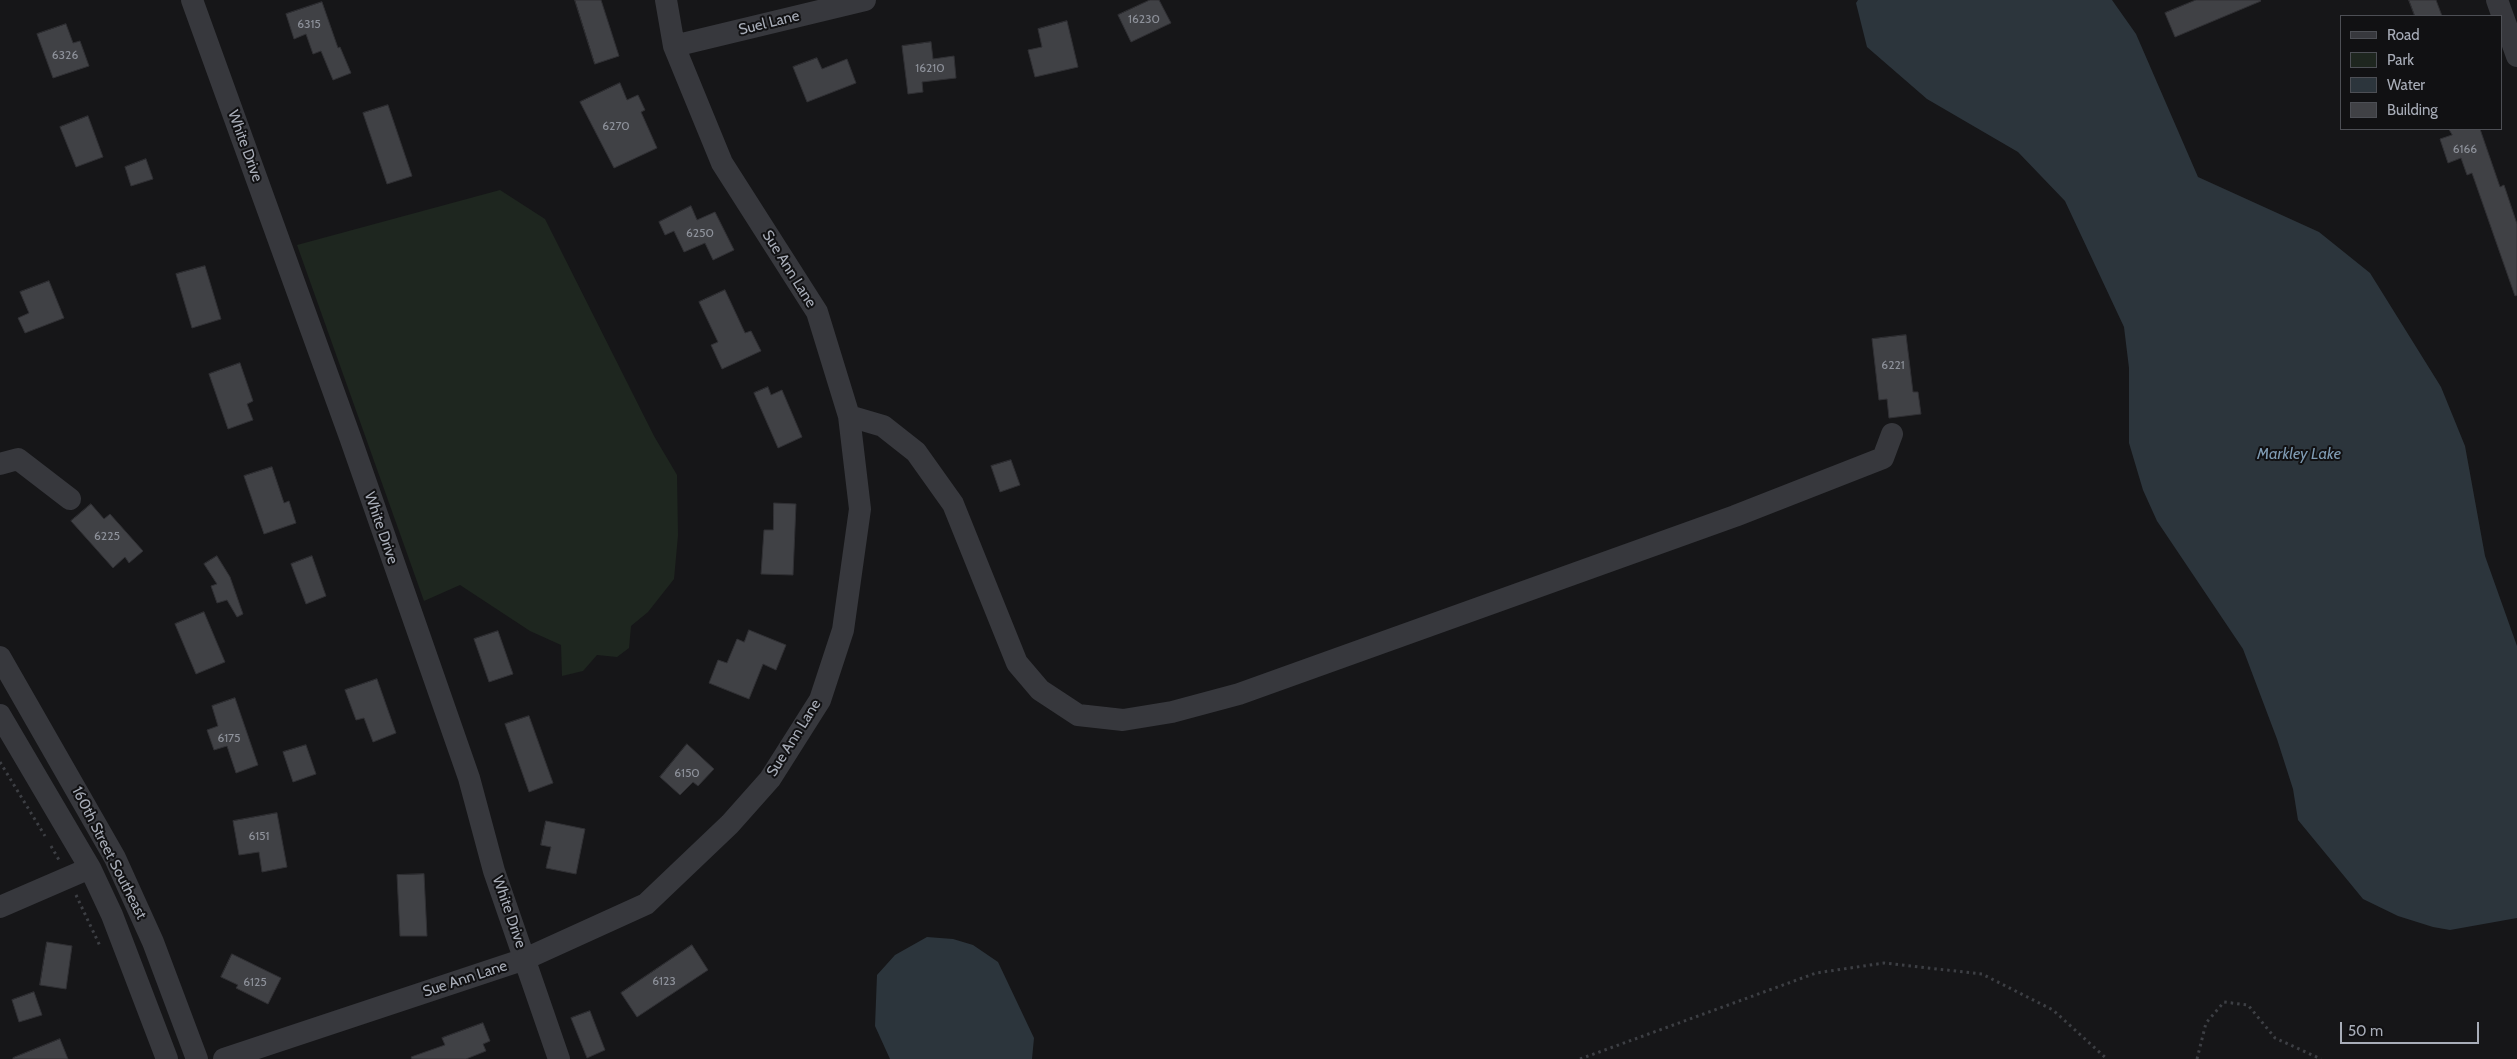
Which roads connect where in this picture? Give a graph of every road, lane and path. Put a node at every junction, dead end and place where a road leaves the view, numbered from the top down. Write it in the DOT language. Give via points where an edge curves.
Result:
graph roads {
  1 [pos="192,0"];
  2 [pos="666,0"];
  3 [pos="865,0"];
  4 [pos="2497,0"];
  5 [pos="674,46"];
  6 [pos="2517,56"];
  7 [pos="849,416"];
  8 [pos="1892,434"];
  9 [pos="0,464"];
  10 [pos="70,499"];
  11 [pos="0,657"];
  12 [pos="0,715"];
  13 [pos="0,762"];
  14 [pos="90,868"];
  15 [pos="68,877"];
  16 [pos="0,907"];
  17 [pos="101,949"];
  18 [pos="525,959"];
  19 [pos="166,1059"];
  20 [pos="197,1059"];
  21 [pos="224,1059"];
  22 [pos="559,1059"];
  23 [pos="1580,1059"];
  24 [pos="2107,1059"];
  25 [pos="2197,1059"];
  26 [pos="2321,1059"];
  1 -- 18 [label="street, White Drive" via="466,769 494,871"];
  2 -- 5 [label="street, Sue Ann Lane"];
  3 -- 5 [label="street, Suel Lane"];
  4 -- 6 [label="street"];
  5 -- 7 [label="street, Sue Ann Lane" via="722,163 817,312"];
  7 -- 8 [label="street" via="882,426 916,452 953,504 1017,663 1040,690 1078,715 1123,720 1172,712 1239,694 1735,516 1882,458"];
  7 -- 18 [label="street, Sue Ann Lane" via="860,509 843,630 820,700 770,779 730,824 646,904"];
  9 -- 10 [label="street" via="18,459"];
  11 -- 20 [label="street, 160th Street Southeast" via="114,858 153,942"];
  12 -- 14 [label="street, 160th Street Southeast"];
  13 -- 15 [label="path"];
  14 -- 15 [label="street"];
  14 -- 19 [label="street, 160th Street Southeast" via="115,922"];
  15 -- 16 [label="street"];
  15 -- 17 [label="path"];
  18 -- 21 [label="street, Sue Ann Lane"];
  18 -- 22 [label="street, White Drive"];
  23 -- 24 [label="path" via="1816,973 1884,963 1982,974 2053,1010"];
  25 -- 26 [label="path" via="2206,1022 2224,1002 2248,1005 2275,1038"];
}
